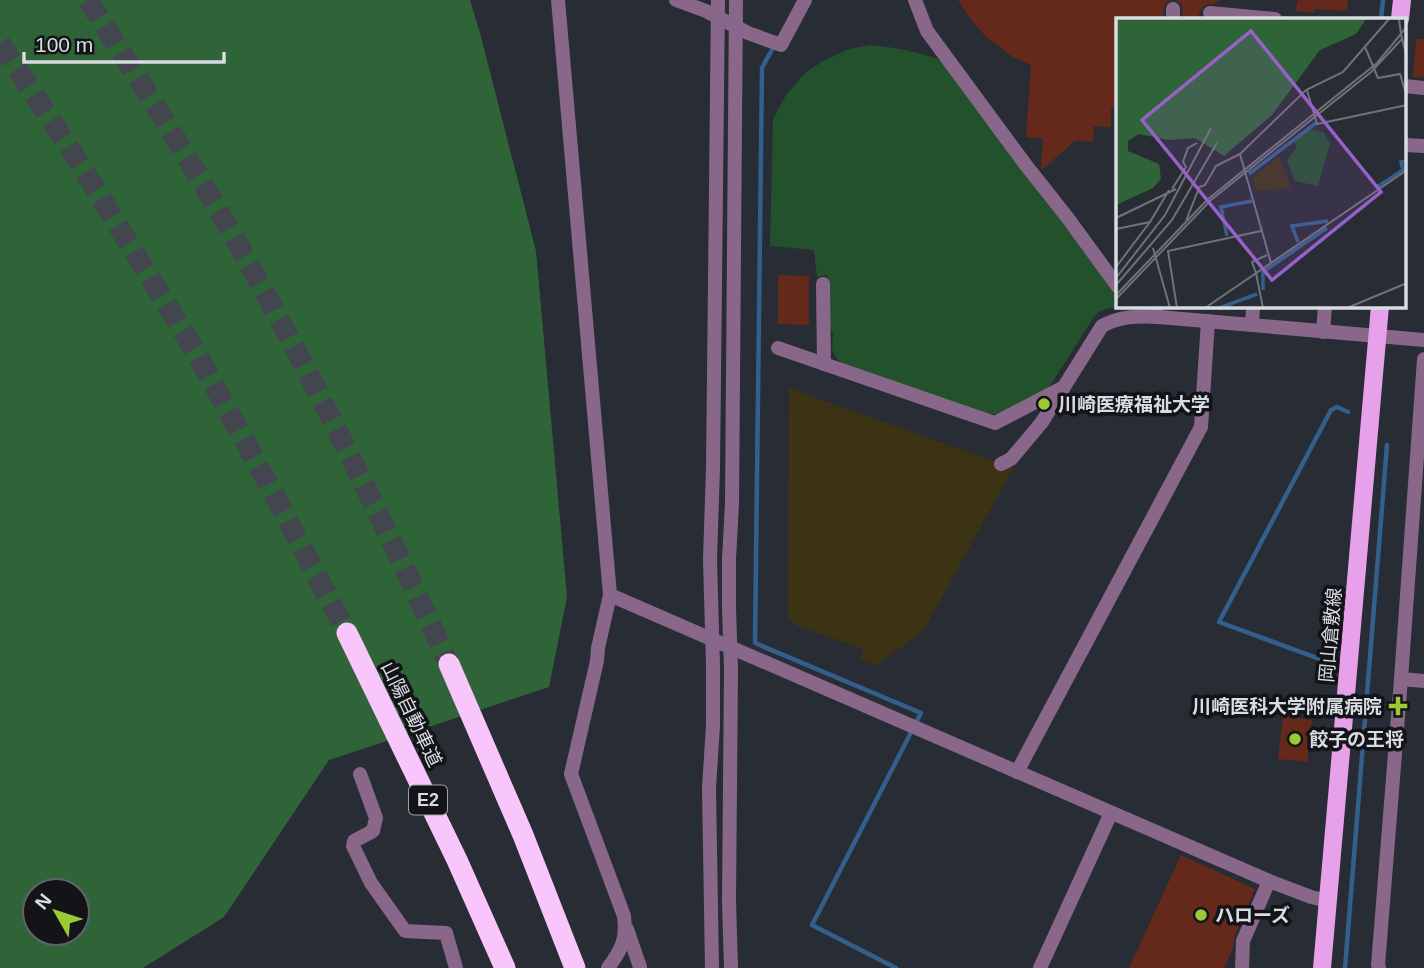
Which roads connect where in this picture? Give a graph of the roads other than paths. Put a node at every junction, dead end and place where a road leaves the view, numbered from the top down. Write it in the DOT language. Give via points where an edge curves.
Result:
graph roads {
  1 [pos="558,0"];
  2 [pos="676,0"];
  3 [pos="718,0"];
  4 [pos="736,0"];
  5 [pos="805,0"];
  6 [pos="915,0"];
  7 [pos="1402,0"];
  8 [pos="1209,13"];
  9 [pos="717,17"];
  10 [pos="1264,18"];
  11 [pos="1400,18"];
  12 [pos="736,27"];
  13 [pos="1406,86"];
  14 [pos="1424,88"];
  15 [pos="1406,145"];
  16 [pos="1424,146"];
  17 [pos="822,284"];
  18 [pos="1116,284"];
  19 [pos="1254,308"];
  20 [pos="1325,308"];
  21 [pos="1380,308"];
  22 [pos="1135,311"];
  23 [pos="1155,312"];
  24 [pos="1208,321"];
  25 [pos="1252,325"];
  26 [pos="1323,331"];
  27 [pos="1378,336"];
  28 [pos="1424,340"];
  29 [pos="778,348"];
  30 [pos="1424,359"];
  31 [pos="824,364"];
  32 [pos="1064,387"];
  33 [pos="1422,419"];
  34 [pos="1420,462"];
  35 [pos="1000,464"];
  36 [pos="610,595"];
  37 [pos="347,633"];
  38 [pos="712,639"];
  39 [pos="730,647"];
  40 [pos="449,664"];
  41 [pos="1401,679"];
  42 [pos="1422,681"];
  43 [pos="1017,772"];
  44 [pos="360,774"];
  45 [pos="1111,813"];
  46 [pos="1269,881"];
  47 [pos="1328,901"];
  48 [pos="626,926"];
  49 [pos="611,964"];
  50 [pos="456,968"];
  51 [pos="505,968"];
  52 [pos="575,968"];
  53 [pos="641,968"];
  54 [pos="712,968"];
  55 [pos="731,968"];
  56 [pos="1040,968"];
  57 [pos="1242,968"];
  58 [pos="1322,968"];
  59 [pos="1379,968"];
  1 -- 36 [label="street"];
  2 -- 9 [label="street"];
  3 -- 9 [label="street"];
  4 -- 12 [label="street"];
  5 -- 12 [label="street" via="781,45"];
  6 -- 18 [label="street" via="927,31"];
  7 -- 11 [label="main road"];
  8 -- 10 [label="street"];
  9 -- 12 [label="street"];
  9 -- 38 [label="street"];
  12 -- 39 [label="street"];
  13 -- 14 [label="street"];
  15 -- 16 [label="street"];
  17 -- 31 [label="street"];
  19 -- 25 [label="street"];
  20 -- 26 [label="street"];
  21 -- 27 [label="main road, 岡山倉敷線"];
  22 -- 23 [label="street"];
  22 -- 32 [label="street" via="1102,326"];
  23 -- 24 [label="street"];
  24 -- 25 [label="street"];
  24 -- 43 [label="street" via="1201,427"];
  25 -- 26 [label="street"];
  26 -- 27 [label="street"];
  27 -- 28 [label="street"];
  27 -- 47 [label="main road, 岡山倉敷線"];
  29 -- 31 [label="street"];
  30 -- 33 [label="street"];
  31 -- 32 [label="street" via="995,423"];
  32 -- 35 [label="street" via="1042,422 1011,459"];
  33 -- 34 [label="street"];
  34 -- 41 [label="street"];
  36 -- 38 [label="street"];
  36 -- 48 [label="street" via="571,774"];
  37 -- 51 [label="highway, 山陽自動車道 / E2"];
  38 -- 39 [label="street"];
  38 -- 54 [label="street"];
  39 -- 43 [label="street"];
  39 -- 55 [label="street"];
  40 -- 52 [label="highway"];
  41 -- 42 [label="street"];
  41 -- 59 [label="street"];
  43 -- 45 [label="street"];
  44 -- 50 [label="street" via="376,818 373,831 357,838 354,846 371,883 405,930 446,933"];
  45 -- 46 [label="street"];
  45 -- 56 [label="street"];
  46 -- 47 [label="street"];
  46 -- 57 [label="street" via="1243,940"];
  47 -- 58 [label="main road, 岡山倉敷線"];
  48 -- 49 [label="street" via="625,940"];
  48 -- 53 [label="street"];
  49 -- 53 [label="street" via="627,960"];
}
